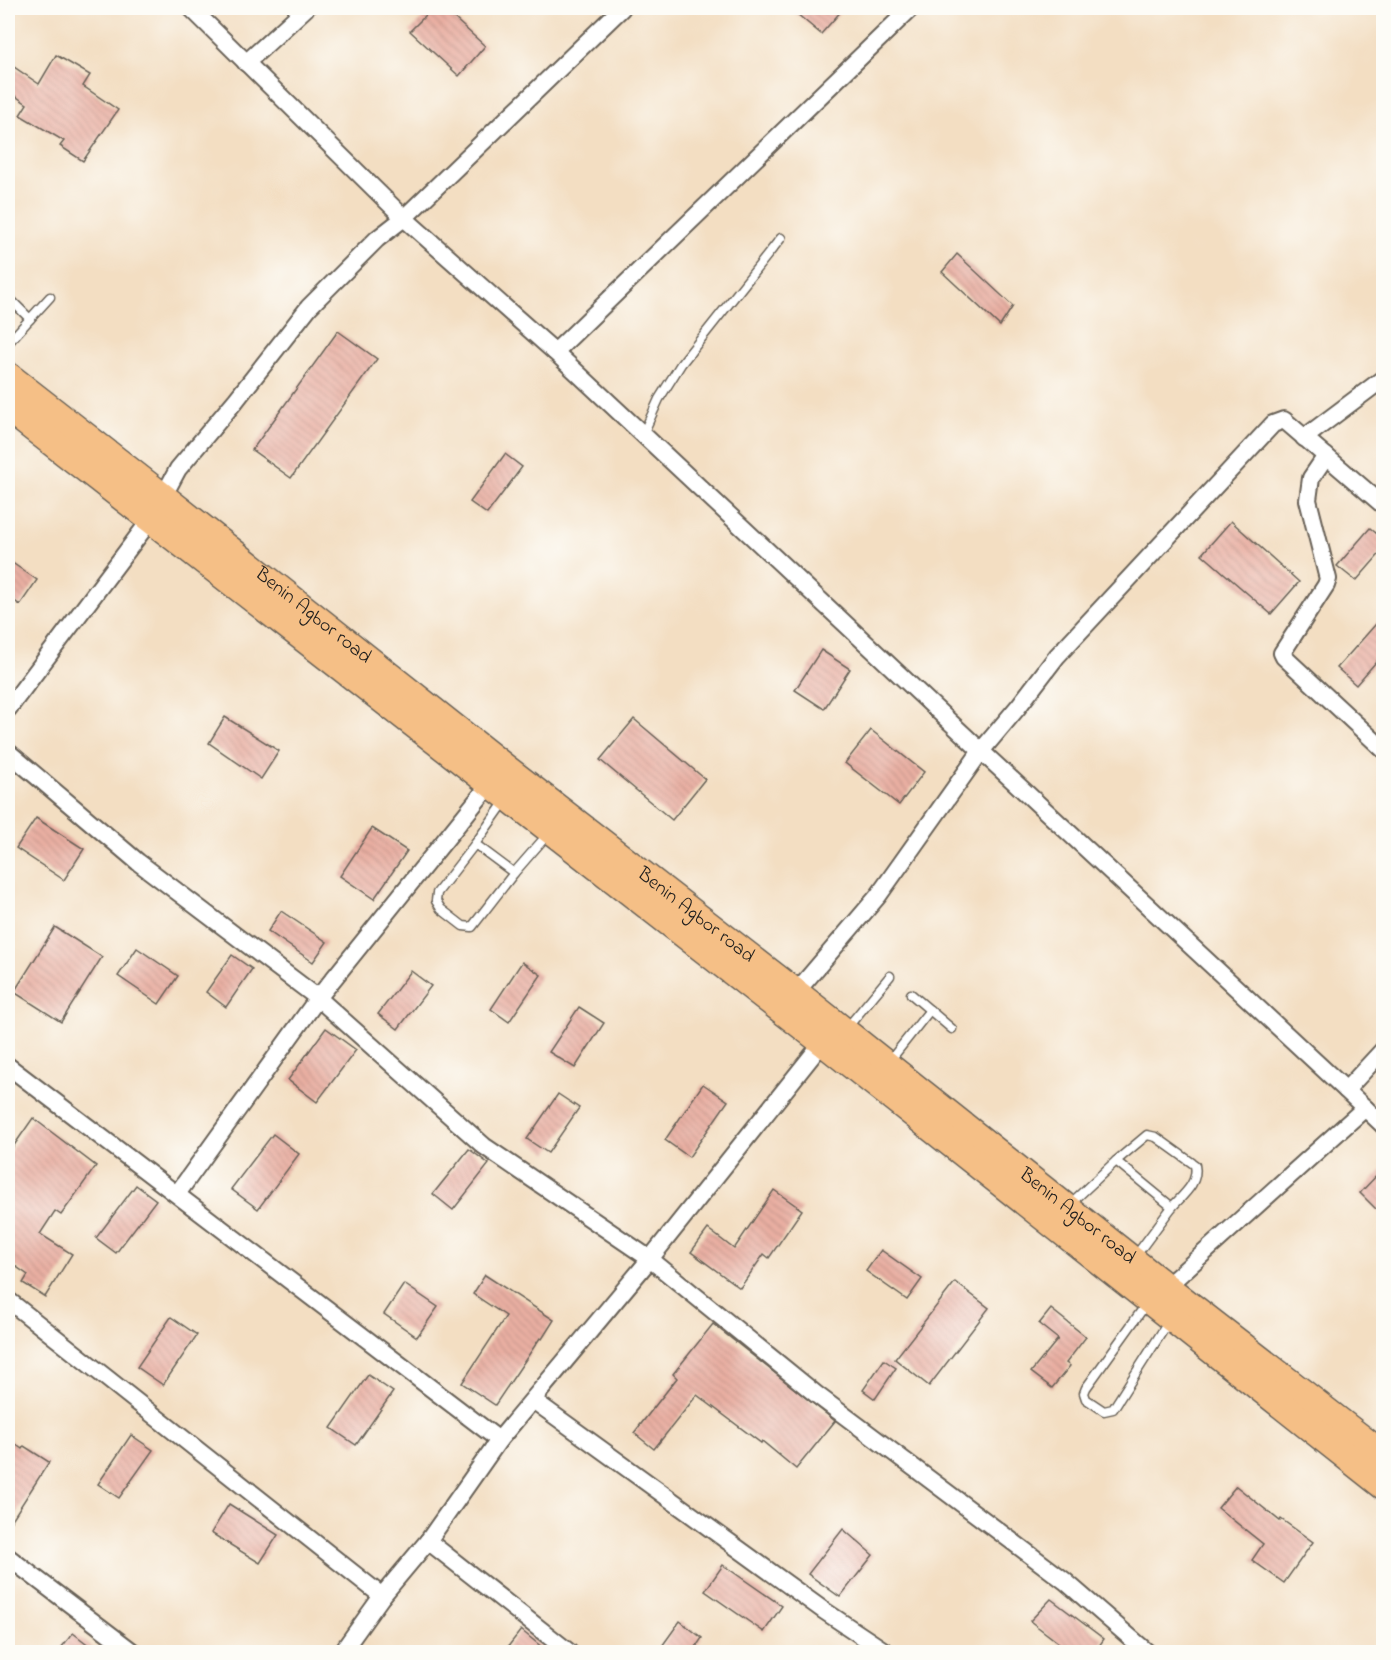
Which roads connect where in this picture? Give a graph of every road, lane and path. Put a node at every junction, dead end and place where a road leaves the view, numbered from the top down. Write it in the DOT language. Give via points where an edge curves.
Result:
graph roads {
  1 [pos="191,8"];
  2 [pos="306,8"];
  3 [pos="622,8"];
  4 [pos="911,8"];
  5 [pos="246,63"];
  6 [pos="404,218"];
  7 [pos="781,238"];
  8 [pos="8,297"];
  9 [pos="50,297"];
  10 [pos="30,319"];
  11 [pos="8,343"];
  12 [pos="555,352"];
  13 [pos="8,376"];
  14 [pos="1383,378"];
  15 [pos="8,408"];
  16 [pos="643,435"];
  17 [pos="1304,438"];
  18 [pos="1326,456"];
  19 [pos="1383,506"];
  20 [pos="157,508"];
  21 [pos="8,709"];
  22 [pos="1383,750"];
  23 [pos="981,751"];
  24 [pos="8,752"];
  25 [pos="500,790"];
  26 [pos="551,830"];
  27 [pos="475,844"];
  28 [pos="514,873"];
  29 [pos="890,976"];
  30 [pos="911,994"];
  31 [pos="318,998"];
  32 [pos="788,1001"];
  33 [pos="930,1010"];
  34 [pos="952,1029"];
  35 [pos="833,1037"];
  36 [pos="1383,1048"];
  37 [pos="886,1065"];
  38 [pos="8,1066"];
  39 [pos="1346,1090"];
  40 [pos="1365,1108"];
  41 [pos="1383,1126"];
  42 [pos="1116,1161"];
  43 [pos="177,1194"];
  44 [pos="1172,1207"];
  45 [pos="1066,1208"];
  46 [pos="650,1259"];
  47 [pos="1132,1260"];
  48 [pos="1158,1294"];
  49 [pos="8,1300"];
  50 [pos="1171,1318"];
  51 [pos="532,1400"];
  52 [pos="499,1440"];
  53 [pos="1383,1456"];
  54 [pos="1383,1486"];
  55 [pos="428,1541"];
  56 [pos="8,1557"];
  57 [pos="382,1596"];
  58 [pos="133,1653"];
  59 [pos="342,1653"];
  60 [pos="569,1653"];
  61 [pos="886,1653"];
  62 [pos="1147,1653"];
  1 -- 5 [label="street"];
  2 -- 5 [label="street"];
  3 -- 6 [label="street"];
  4 -- 12 [label="street"];
  5 -- 6 [label="street"];
  6 -- 12 [label="street"];
  6 -- 20 [label="street" via="377,239 309,307 178,469"];
  7 -- 16 [label="lane" via="681,364"];
  8 -- 10 [label="lane"];
  9 -- 10 [label="lane"];
  10 -- 11 [label="lane"];
  12 -- 16 [label="street"];
  13 -- 20 [label="highway, Benin Agbor road"];
  14 -- 17 [label="street"];
  15 -- 20 [label="highway, Benin Agbor road"];
  16 -- 23 [label="street"];
  17 -- 18 [label="street"];
  17 -- 23 [label="street" via="1284,420 1273,424 1057,656"];
  18 -- 19 [label="street"];
  18 -- 22 [label="street" via="1311,478 1308,500 1328,579 1282,652"];
  20 -- 21 [label="street"];
  20 -- 25 [label="highway, Benin Agbor road"];
  20 -- 32 [label="highway, Benin Agbor road" via="504,767"];
  23 -- 32 [label="street" via="878,896"];
  23 -- 39 [label="street"];
  24 -- 31 [label="street" via="138,861"];
  25 -- 26 [label="highway, Benin Agbor road"];
  25 -- 27 [label="lane"];
  25 -- 31 [label="street"];
  26 -- 28 [label="lane"];
  26 -- 32 [label="highway, Benin Agbor road"];
  27 -- 28 [label="lane"];
  27 -- 28 [label="lane" via="437,893 441,909 462,926 472,927"];
  29 -- 35 [label="lane"];
  30 -- 33 [label="lane"];
  31 -- 43 [label="street"];
  31 -- 46 [label="street" via="484,1146"];
  32 -- 35 [label="highway, Benin Agbor road"];
  33 -- 34 [label="lane"];
  33 -- 37 [label="lane"];
  35 -- 37 [label="highway, Benin Agbor road"];
  35 -- 46 [label="street"];
  35 -- 48 [label="highway, Benin Agbor road"];
  36 -- 39 [label="street"];
  37 -- 45 [label="highway, Benin Agbor road"];
  38 -- 43 [label="street"];
  39 -- 40 [label="street"];
  40 -- 41 [label="street"];
  40 -- 48 [label="street"];
  42 -- 44 [label="lane"];
  42 -- 44 [label="lane" via="1147,1135 1156,1137 1195,1165 1194,1182"];
  42 -- 45 [label="lane"];
  43 -- 52 [label="street"];
  44 -- 47 [label="lane"];
  45 -- 47 [label="highway, Benin Agbor road"];
  46 -- 51 [label="street"];
  46 -- 62 [label="street" via="817,1395 1065,1581"];
  47 -- 48 [label="highway, Benin Agbor road"];
  48 -- 50 [label="highway, Benin Agbor road"];
  48 -- 50 [label="lane" via="1086,1388 1086,1399 1104,1411 1113,1410"];
  48 -- 53 [label="highway, Benin Agbor road"];
  49 -- 57 [label="street"];
  50 -- 54 [label="highway, Benin Agbor road"];
  51 -- 52 [label="street"];
  51 -- 61 [label="street"];
  52 -- 55 [label="street"];
  55 -- 57 [label="street"];
  55 -- 60 [label="street"];
  56 -- 58 [label="street"];
  57 -- 59 [label="street"];
}
